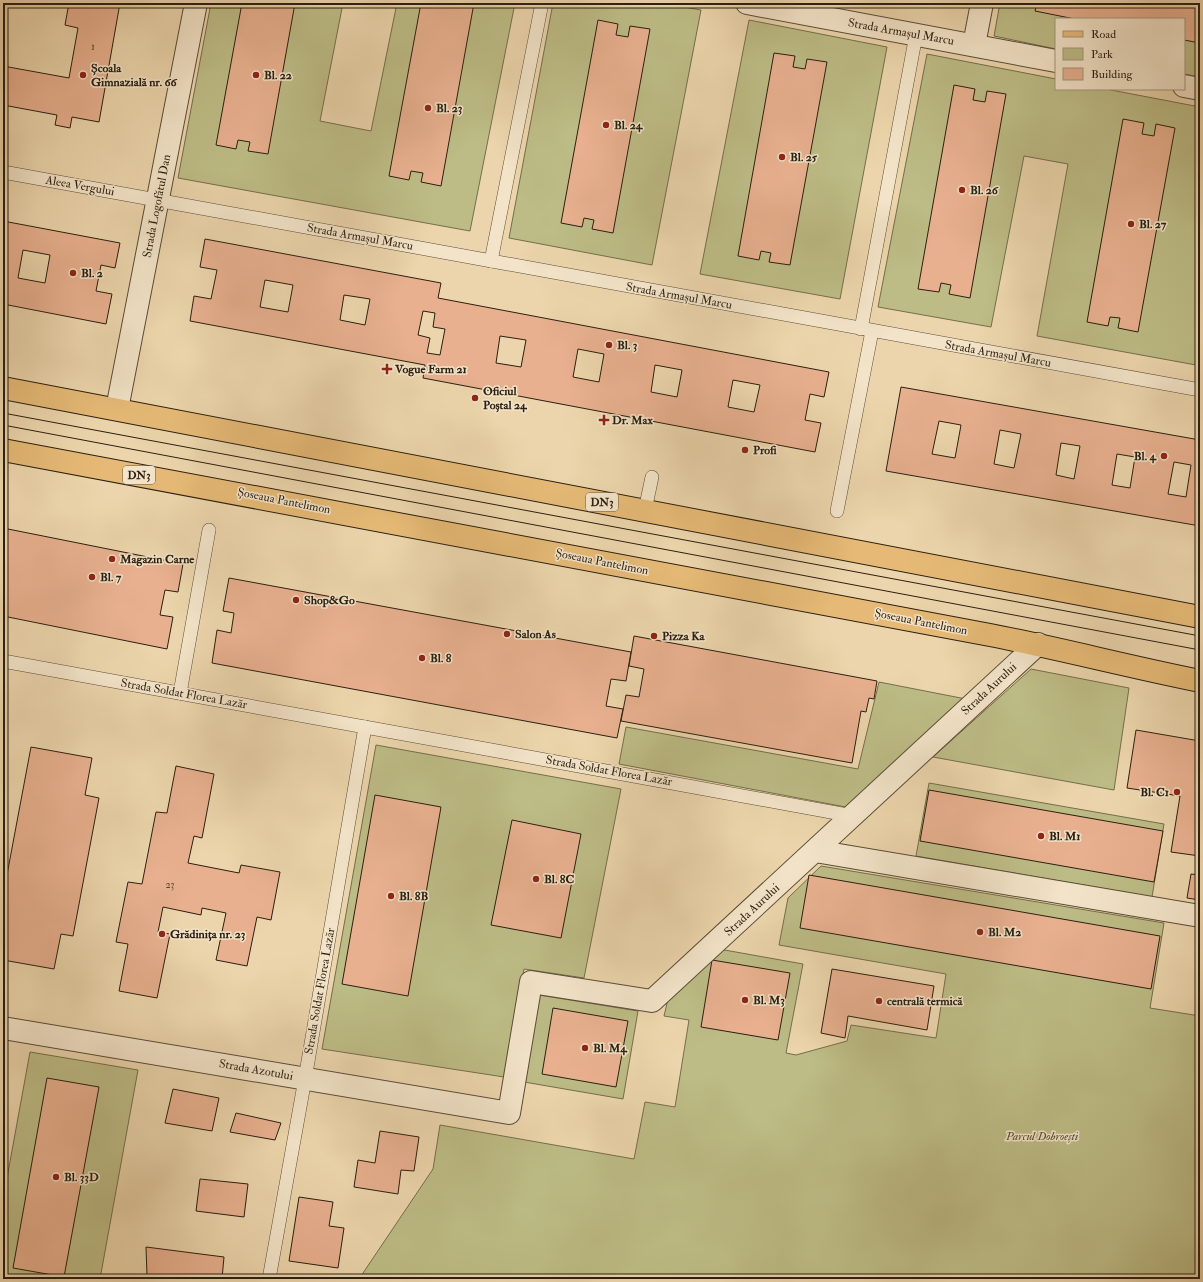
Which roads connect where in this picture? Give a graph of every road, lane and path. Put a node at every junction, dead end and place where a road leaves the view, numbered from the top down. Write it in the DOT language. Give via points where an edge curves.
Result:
graph roads {
  1 [pos="196,3"];
  2 [pos="542,3"];
  3 [pos="747,3"];
  4 [pos="982,3"];
  5 [pos="916,35"];
  6 [pos="974,45"];
  7 [pos="1055,61"];
  8 [pos="1185,86"];
  9 [pos="1200,89"];
  10 [pos="3,172"];
  11 [pos="158,200"];
  12 [pos="491,261"];
  13 [pos="866,330"];
  14 [pos="3,388"];
  15 [pos="1200,390"];
  16 [pos="117,409"];
  17 [pos="3,450"];
  18 [pos="652,476"];
  19 [pos="645,510"];
  20 [pos="837,511"];
  21 [pos="209,530"];
  22 [pos="1200,617"];
  23 [pos="1038,644"];
  24 [pos="3,661"];
  25 [pos="1200,681"];
  26 [pos="180,693"];
  27 [pos="365,727"];
  28 [pos="853,816"];
  29 [pos="815,851"];
  30 [pos="1200,916"];
  31 [pos="3,1028"];
  32 [pos="305,1078"];
  33 [pos="510,1113"];
  34 [pos="269,1279"];
  1 -- 11 [label="street, Strada Logofătul Dan"];
  2 -- 12 [label="lane"];
  3 -- 5 [label="street, Strada Armașul Marcu"];
  4 -- 6 [label="street"];
  5 -- 6 [label="street, Strada Armașul Marcu"];
  5 -- 13 [label="lane"];
  6 -- 7 [label="street, Strada Armașul Marcu"];
  8 -- 9 [label="street"];
  10 -- 11 [label="lane, Aleea Vergului"];
  11 -- 12 [label="lane, Strada Armașul Marcu"];
  11 -- 16 [label="street, Strada Logofătul Dan"];
  12 -- 13 [label="lane, Strada Armașul Marcu"];
  13 -- 15 [label="lane, Strada Armașul Marcu"];
  13 -- 20 [label="lane"];
  14 -- 16 [label="main road, DN3"];
  16 -- 19 [label="main road, DN3"];
  17 -- 23 [label="main road, Șoseaua Pantelimon / DN3"];
  18 -- 19 [label="lane"];
  19 -- 22 [label="main road, DN3"];
  21 -- 26 [label="lane"];
  23 -- 25 [label="main road, Șoseaua Pantelimon / DN3"];
  23 -- 28 [label="street, Strada Aurului"];
  24 -- 26 [label="lane, Strada Soldat Florea Lazăr"];
  26 -- 27 [label="lane, Strada Soldat Florea Lazăr"];
  27 -- 28 [label="lane, Strada Soldat Florea Lazăr"];
  27 -- 32 [label="lane, Strada Soldat Florea Lazăr"];
  28 -- 29 [label="street, Strada Aurului"];
  29 -- 30 [label="street"];
  29 -- 33 [label="street, Strada Aurului" via="652,1001 531,982"];
  31 -- 32 [label="street, Strada Azotului"];
  32 -- 33 [label="street, Strada Azotului"];
  32 -- 34 [label="lane, Strada Soldat Florea Lazăr"];
}
